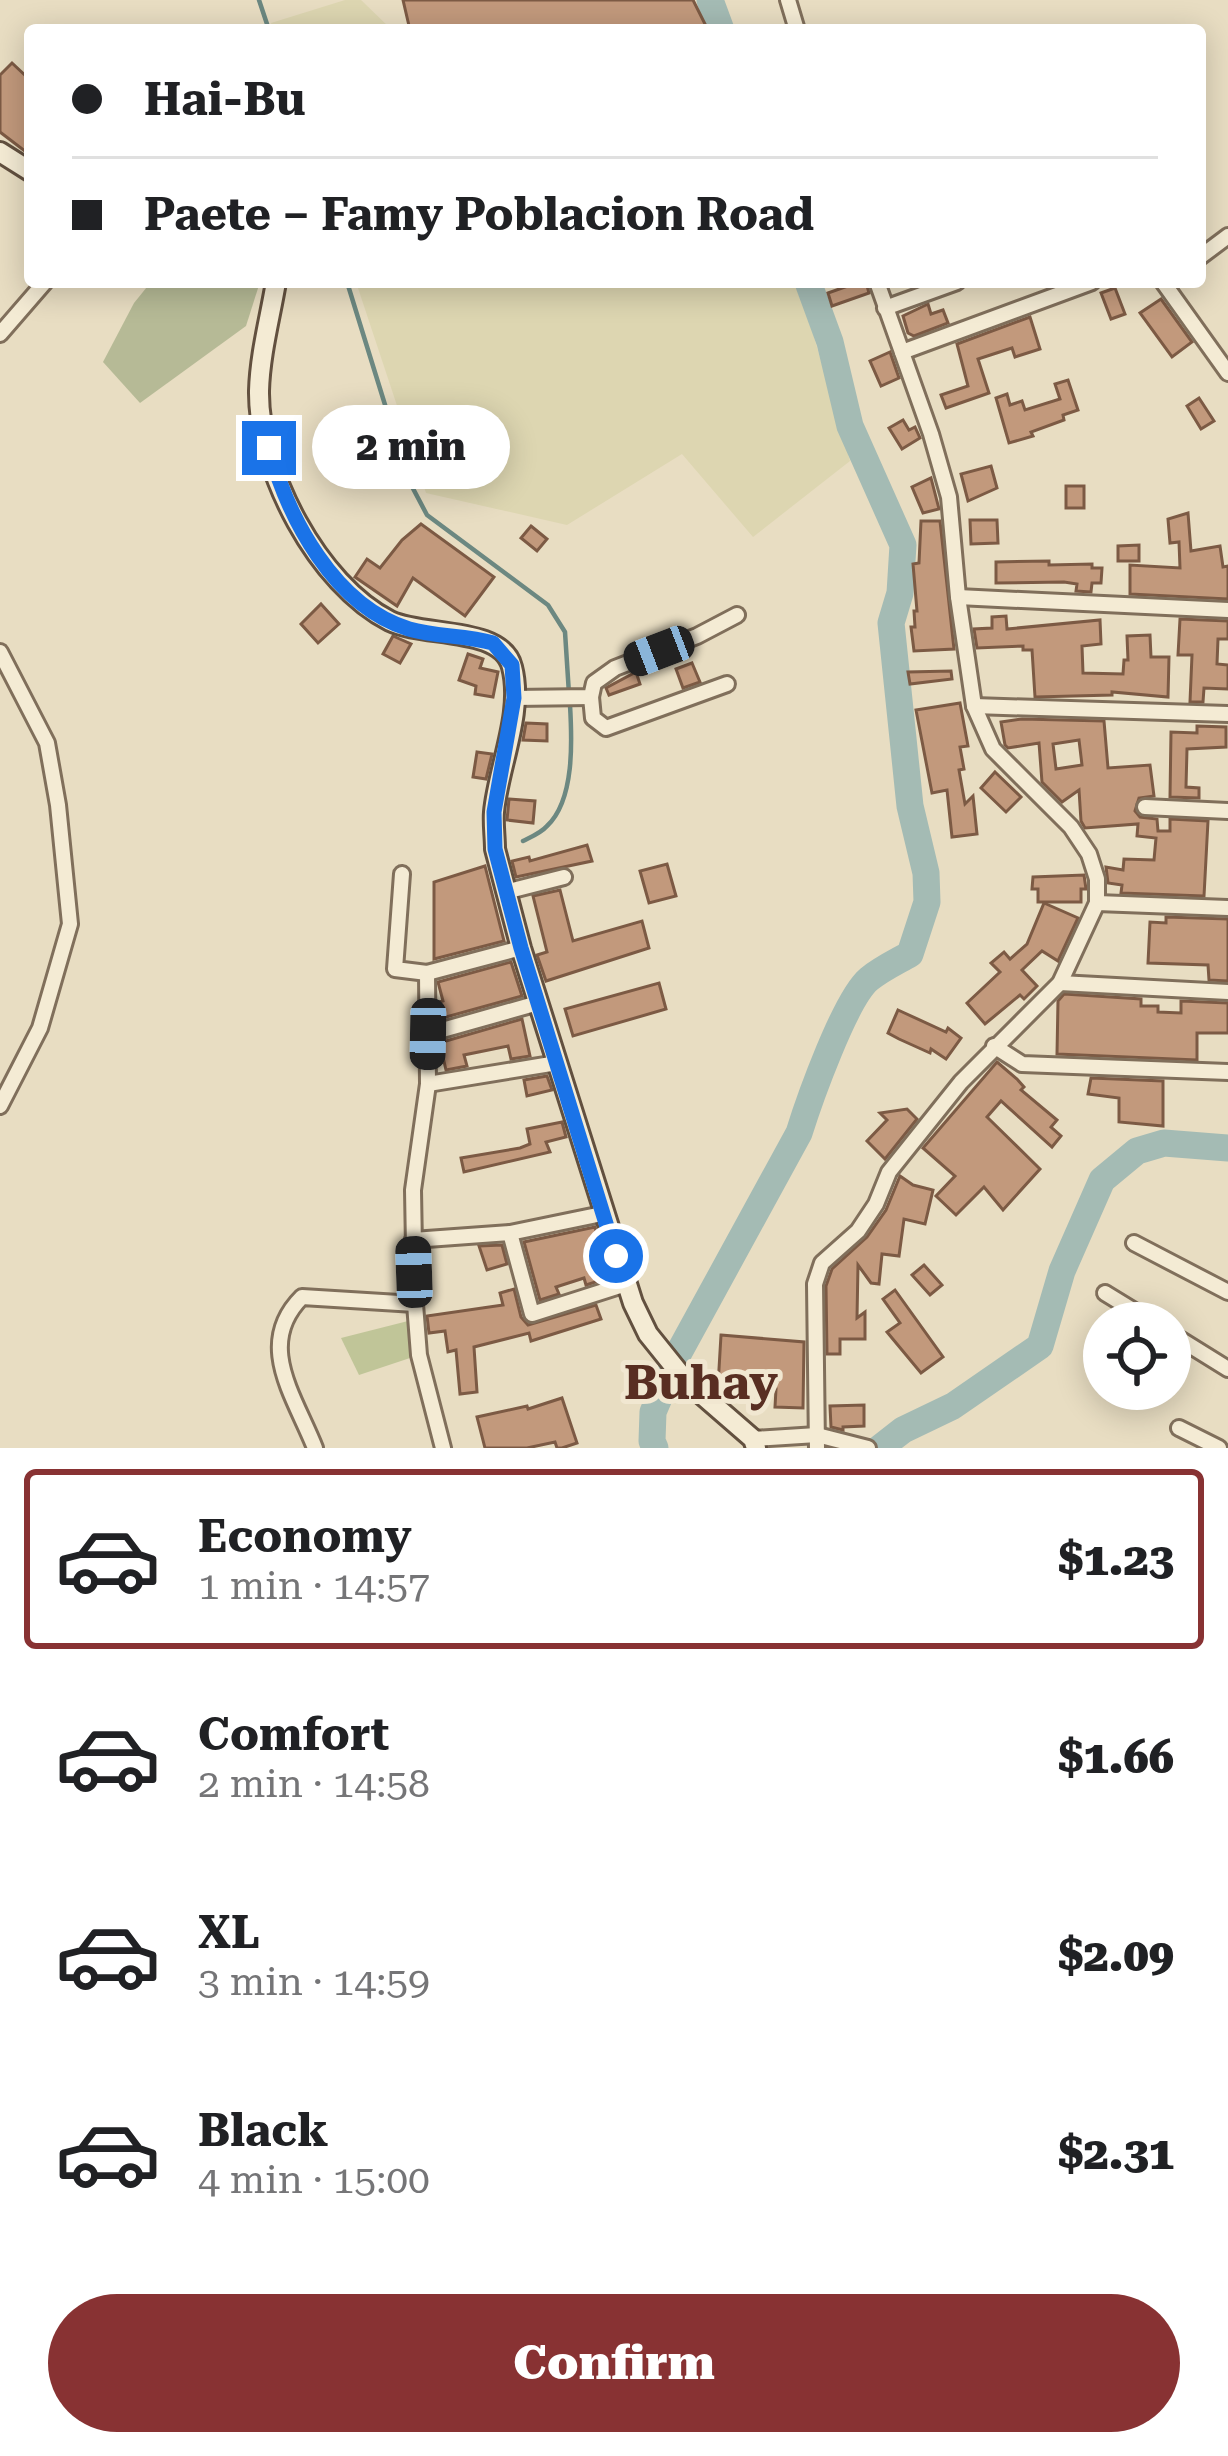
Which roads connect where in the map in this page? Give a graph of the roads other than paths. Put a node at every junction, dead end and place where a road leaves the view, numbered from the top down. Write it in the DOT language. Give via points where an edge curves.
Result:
graph roads {
  1 [pos="40,288"];
  2 [pos="275,288"];
  3 [pos="879,288"];
  4 [pos="940,288"];
  5 [pos="1076,288"];
  6 [pos="1168,288"];
  7 [pos="885,308"];
  8 [pos="0,334"];
  9 [pos="902,352"];
  10 [pos="1228,374"];
  11 [pos="958,597"];
  12 [pos="1228,610"];
  13 [pos="737,615"];
  14 [pos="0,652"];
  15 [pos="727,684"];
  16 [pos="591,697"];
  17 [pos="514,698"];
  18 [pos="974,706"];
  19 [pos="1228,714"];
  20 [pos="1145,806"];
  21 [pos="1228,811"];
  22 [pos="402,874"];
  23 [pos="564,877"];
  24 [pos="506,892"];
  25 [pos="1097,903"];
  26 [pos="1228,908"];
  27 [pos="521,948"];
  28 [pos="427,973"];
  29 [pos="1060,983"];
  30 [pos="1228,992"];
  31 [pos="538,1003"];
  32 [pos="428,1034"];
  33 [pos="994,1046"];
  34 [pos="557,1063"];
  35 [pos="1228,1072"];
  36 [pos="428,1084"];
  37 [pos="0,1106"];
  38 [pos="602,1214"];
  39 [pos="510,1233"];
  40 [pos="413,1240"];
  41 [pos="1134,1243"];
  42 [pos="626,1284"];
  43 [pos="1228,1292"];
  44 [pos="1105,1293"];
  45 [pos="1120,1302"];
  46 [pos="415,1304"];
  47 [pos="1191,1346"];
  48 [pos="1228,1369"];
  49 [pos="1179,1428"];
  50 [pos="817,1442"];
  51 [pos="755,1443"];
  52 [pos="315,1448"];
  53 [pos="442,1448"];
  54 [pos="868,1448"];
  55 [pos="1219,1448"];
  1 -- 8 [label="street"];
  2 -- 17 [label="main road" via="259,391 276,475 296,518 369,609 410,629 493,643 512,665"];
  3 -- 7 [label="street"];
  4 -- 7 [label="street"];
  5 -- 9 [label="street"];
  6 -- 10 [label="street"];
  7 -- 9 [label="street"];
  9 -- 11 [label="street" via="950,497"];
  11 -- 12 [label="street"];
  11 -- 18 [label="street"];
  13 -- 16 [label="street" via="615,668 594,683"];
  14 -- 37 [label="street" via="47,743 70,924 40,1028"];
  15 -- 16 [label="street" via="606,728 593,718"];
  16 -- 17 [label="street"];
  17 -- 24 [label="main road" via="494,812"];
  18 -- 19 [label="street"];
  18 -- 25 [label="street" via="993,749 1089,854"];
  20 -- 21 [label="street"];
  22 -- 28 [label="street" via="394,969"];
  23 -- 24 [label="street"];
  24 -- 27 [label="main road"];
  25 -- 26 [label="street"];
  25 -- 29 [label="street"];
  27 -- 28 [label="street"];
  27 -- 31 [label="main road"];
  28 -- 32 [label="street"];
  29 -- 30 [label="street"];
  29 -- 33 [label="street"];
  31 -- 32 [label="street"];
  31 -- 34 [label="main road"];
  32 -- 36 [label="street"];
  33 -- 35 [label="street" via="1022,1064"];
  33 -- 50 [label="street" via="889,1172 858,1231 822,1263 815,1285"];
  34 -- 36 [label="street"];
  34 -- 38 [label="main road"];
  36 -- 40 [label="street"];
  38 -- 39 [label="street"];
  38 -- 42 [label="main road"];
  39 -- 40 [label="street"];
  39 -- 42 [label="street" via="532,1314"];
  40 -- 46 [label="street"];
  41 -- 43 [label="street"];
  42 -- 51 [label="main road" via="658,1349"];
  44 -- 45 [label="street"];
  46 -- 52 [label="street" via="302,1297 285,1314 276,1350"];
  46 -- 53 [label="street"];
  47 -- 48 [label="street"];
  49 -- 55 [label="street"];
  50 -- 51 [label="street"];
  50 -- 54 [label="street"];
}
